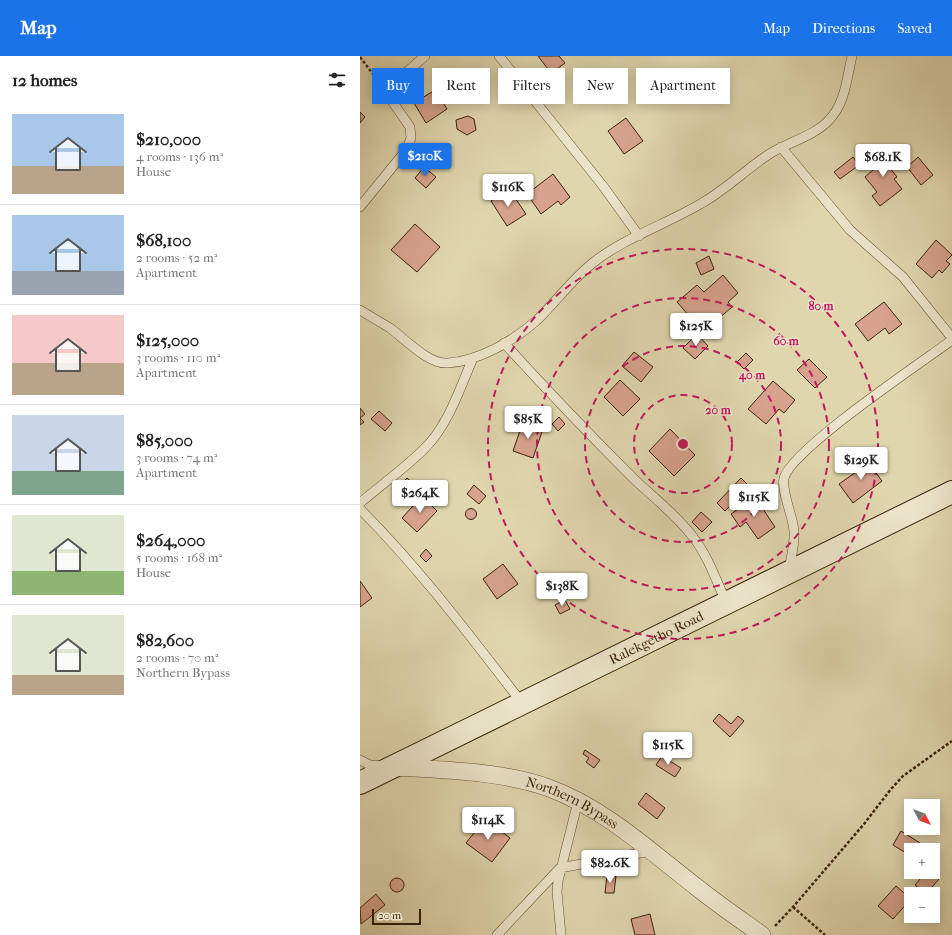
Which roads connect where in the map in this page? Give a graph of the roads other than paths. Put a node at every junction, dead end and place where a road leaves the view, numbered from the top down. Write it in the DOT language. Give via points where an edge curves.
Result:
graph roads {
  1 [pos="425,56"];
  2 [pos="499,56"];
  3 [pos="852,56"];
  4 [pos="782,147"];
  5 [pos="360,207"];
  6 [pos="639,236"];
  7 [pos="360,310"];
  8 [pos="952,339"];
  9 [pos="504,343"];
  10 [pos="473,358"];
  11 [pos="952,492"];
  12 [pos="360,503"];
  13 [pos="360,510"];
  14 [pos="789,570"];
  15 [pos="726,602"];
  16 [pos="522,704"];
  17 [pos="360,760"];
  18 [pos="394,767"];
  19 [pos="360,783"];
  20 [pos="578,801"];
  21 [pos="652,851"];
  22 [pos="560,868"];
  23 [pos="767,932"];
  24 [pos="497,935"];
  25 [pos="561,935"];
  1 -- 5 [label="lane" via="385,91 410,127 411,138 407,149"];
  2 -- 6 [label="lane" via="603,186"];
  3 -- 4 [label="lane" via="837,111 828,122"];
  4 -- 6 [label="lane" via="702,203"];
  4 -- 8 [label="lane" via="850,230 903,277"];
  6 -- 9 [label="lane" via="593,262 535,321"];
  7 -- 10 [label="lane" via="390,328 434,361 448,364"];
  8 -- 14 [label="lane" via="826,433 788,469 784,479 794,533"];
  9 -- 10 [label="lane"];
  9 -- 15 [label="lane" via="632,476 673,514 709,563"];
  10 -- 12 [label="lane" via="434,437 424,449"];
  11 -- 14 [label="main road, Ralekgetho Road"];
  13 -- 16 [label="lane" via="388,536 440,596"];
  14 -- 15 [label="main road, Ralekgetho Road"];
  15 -- 16 [label="main road, Ralekgetho Road"];
  16 -- 18 [label="main road, Ralekgetho Road"];
  17 -- 18 [label="lane" via="370,765"];
  18 -- 19 [label="main road, Ralekgetho Road"];
  18 -- 20 [label="street, Northern Bypass" via="520,780 549,788"];
  20 -- 21 [label="street, Northern Bypass"];
  20 -- 22 [label="lane"];
  21 -- 22 [label="lane"];
  21 -- 23 [label="street, Northern Bypass" via="699,890"];
  22 -- 24 [label="lane"];
  22 -- 25 [label="lane" via="557,892"];
}
